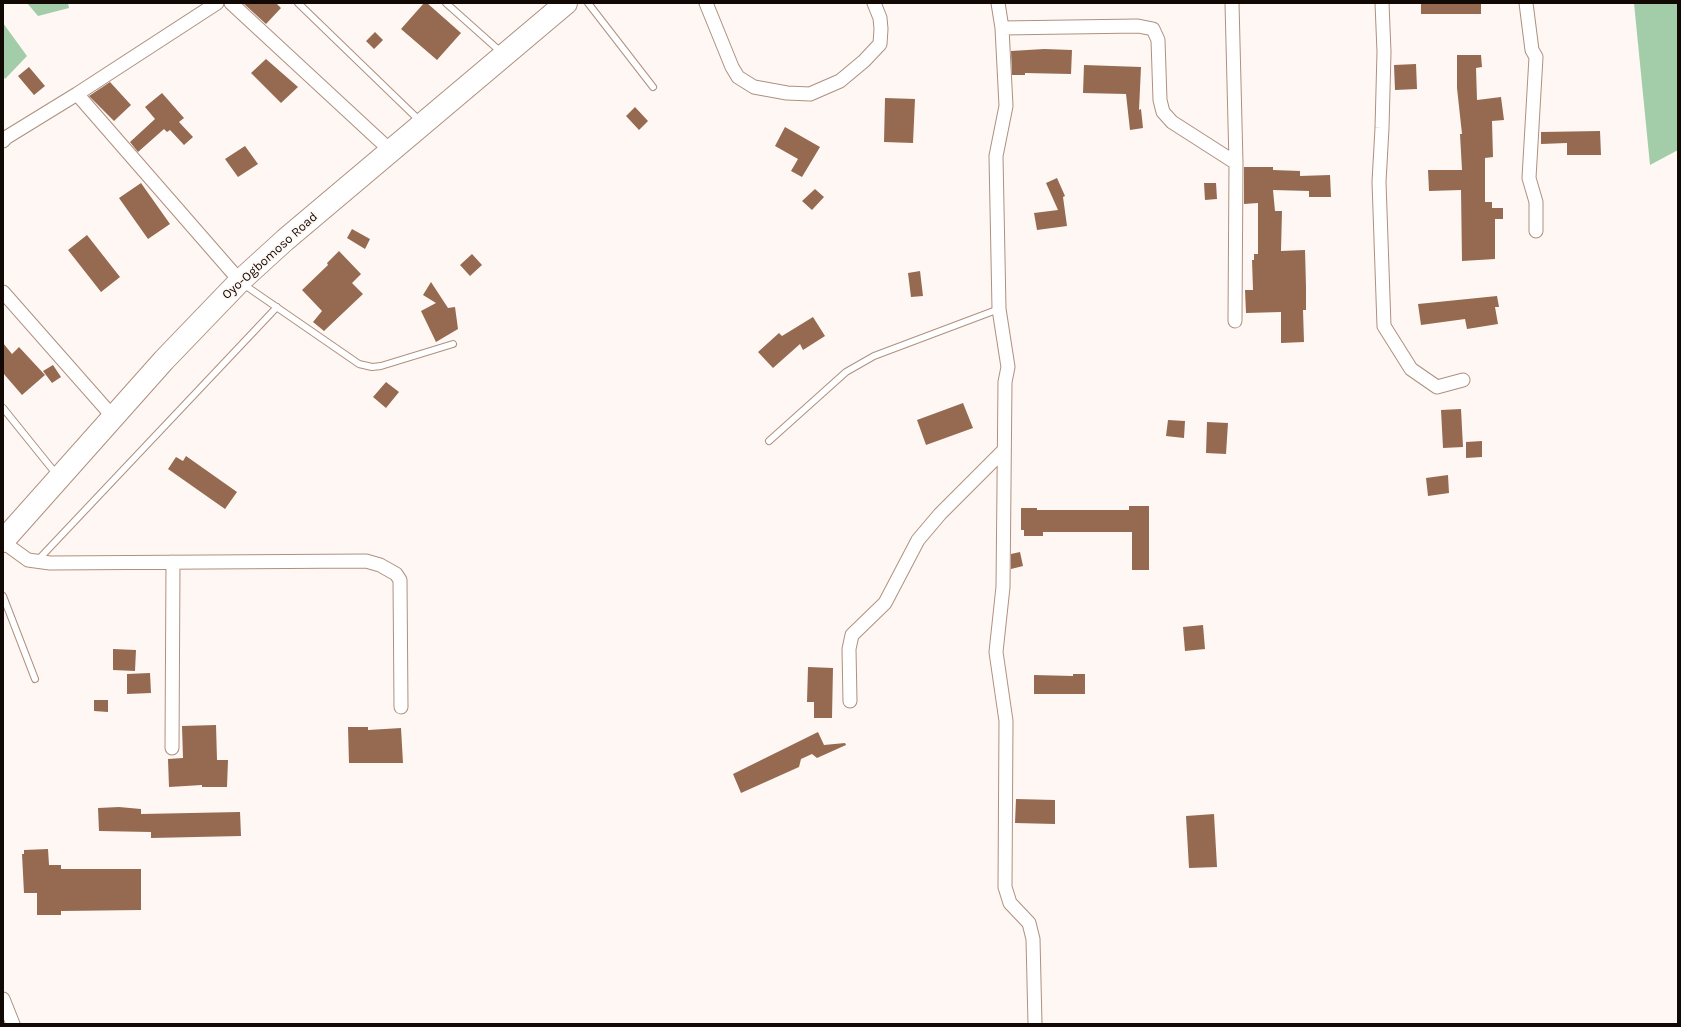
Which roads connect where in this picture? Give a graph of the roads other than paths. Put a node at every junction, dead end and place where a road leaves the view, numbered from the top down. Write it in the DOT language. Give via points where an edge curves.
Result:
graph roads {
  1 [pos="217,3"];
  2 [pos="231,3"];
  3 [pos="298,3"];
  4 [pos="446,3"];
  5 [pos="566,3"];
  6 [pos="588,3"];
  7 [pos="706,3"];
  8 [pos="874,3"];
  9 [pos="998,3"];
  10 [pos="1232,3"];
  11 [pos="1382,3"];
  12 [pos="1526,3"];
  13 [pos="1002,28"];
  14 [pos="504,55"];
  15 [pos="653,87"];
  16 [pos="77,94"];
  17 [pos="423,124"];
  18 [pos="3,141"];
  19 [pos="391,151"];
  20 [pos="1236,163"];
  21 [pos="1536,231"];
  22 [pos="240,282"];
  23 [pos="3,292"];
  24 [pos="277,307"];
  25 [pos="999,309"];
  26 [pos="1235,321"];
  27 [pos="453,344"];
  28 [pos="1463,380"];
  29 [pos="3,408"];
  30 [pos="114,418"];
  31 [pos="769,441"];
  32 [pos="1004,450"];
  33 [pos="58,477"];
  34 [pos="3,542"];
  35 [pos="36,562"];
  36 [pos="173,562"];
  37 [pos="3,596"];
  38 [pos="36,679"];
  39 [pos="850,701"];
  40 [pos="401,707"];
  41 [pos="172,748"];
  42 [pos="3,999"];
  43 [pos="13,1024"];
  44 [pos="1035,1024"];
  1 -- 16 [label="street"];
  2 -- 19 [label="street"];
  3 -- 17 [label="lane"];
  4 -- 14 [label="lane"];
  5 -- 14 [label="highway, Oyo-Ogbomoso Road"];
  6 -- 15 [label="lane"];
  7 -- 8 [label="street" via="738,77 754,87 810,94 840,81 880,44 880,18"];
  9 -- 13 [label="street"];
  10 -- 20 [label="street"];
  11 -- 28 [label="street" via="1384,52 1379,182 1384,326 1411,369 1437,387"];
  12 -- 21 [label="street" via="1532,50 1536,57 1529,178 1536,202"];
  13 -- 20 [label="street" via="1138,26 1153,29 1158,40 1160,100 1163,112 1172,122"];
  13 -- 25 [label="street" via="1006,106 996,156"];
  14 -- 17 [label="highway, Oyo-Ogbomoso Road"];
  16 -- 18 [label="street" via="7,136"];
  16 -- 22 [label="street"];
  17 -- 19 [label="highway, Oyo-Ogbomoso Road"];
  19 -- 22 [label="highway, Oyo-Ogbomoso Road" via="285,240"];
  20 -- 26 [label="street"];
  22 -- 24 [label="lane"];
  22 -- 30 [label="highway, Oyo-Ogbomoso Road" via="164,360"];
  23 -- 30 [label="street"];
  24 -- 27 [label="lane" via="359,364 372,367"];
  24 -- 35 [label="lane"];
  25 -- 31 [label="lane" via="874,356 846,372"];
  25 -- 32 [label="street" via="1008,367 1005,382"];
  29 -- 33 [label="lane"];
  30 -- 33 [label="highway, Oyo-Ogbomoso Road"];
  32 -- 39 [label="street" via="922,535 885,603 852,635 849,648"];
  32 -- 44 [label="street" via="1003,587 996,652 1006,721 1005,887 1010,903 1029,923 1033,939"];
  33 -- 34 [label="highway, Oyo-Ogbomoso Road"];
  34 -- 35 [label="street" via="28,560"];
  35 -- 36 [label="street"];
  36 -- 40 [label="street" via="366,561 388,568 400,580"];
  36 -- 41 [label="street"];
  37 -- 38 [label="lane"];
  42 -- 43 [label="street"];
}
